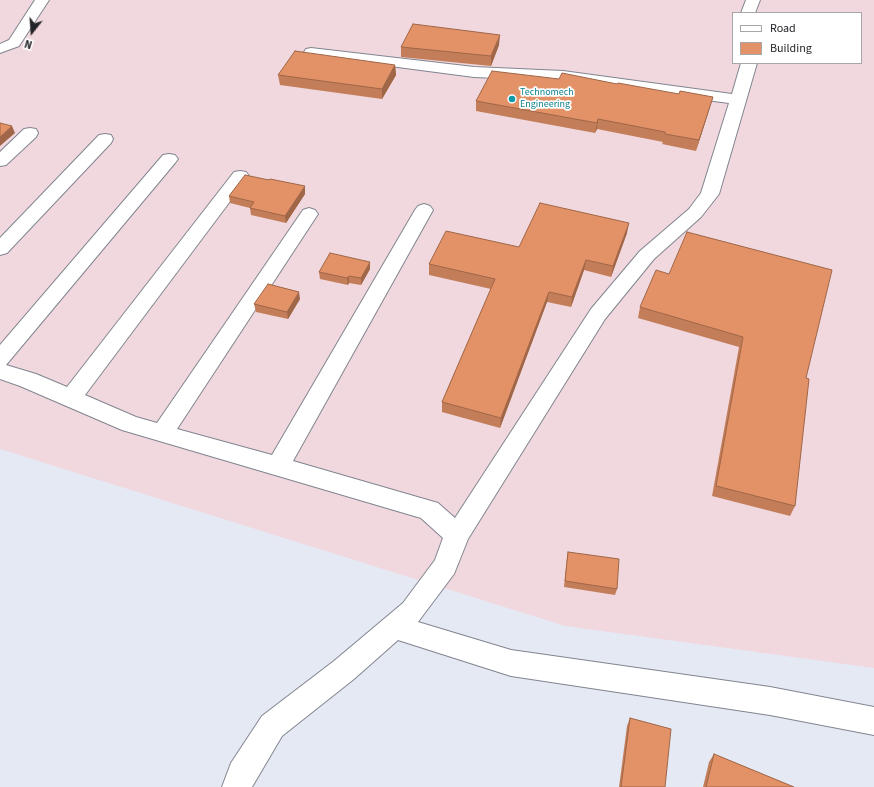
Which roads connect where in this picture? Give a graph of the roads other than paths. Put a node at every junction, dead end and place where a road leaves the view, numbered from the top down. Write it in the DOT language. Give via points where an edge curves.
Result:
graph roads {
  1 [pos="42,0"];
  2 [pos="753,0"];
  3 [pos="748,12"];
  4 [pos="0,49"];
  5 [pos="312,52"];
  6 [pos="749,64"];
  7 [pos="738,100"];
  8 [pos="30,133"];
  9 [pos="105,139"];
  10 [pos="169,159"];
  11 [pos="0,161"];
  12 [pos="240,176"];
  13 [pos="424,210"];
  14 [pos="310,214"];
  15 [pos="0,249"];
  16 [pos="0,359"];
  17 [pos="0,371"];
  18 [pos="71,398"];
  19 [pos="162,433"];
  20 [pos="278,466"];
  21 [pos="456,534"];
  22 [pos="394,627"];
  23 [pos="874,721"];
  24 [pos="237,787"];
  1 -- 4 [label="street" via="14,43"];
  2 -- 3 [label="street"];
  5 -- 7 [label="street" via="464,70 558,75"];
  6 -- 7 [label="street"];
  7 -- 21 [label="street" via="710,194 695,213 647,254 598,314"];
  8 -- 11 [label="street"];
  9 -- 15 [label="street"];
  10 -- 16 [label="street"];
  12 -- 18 [label="street"];
  13 -- 20 [label="street"];
  14 -- 19 [label="street"];
  17 -- 18 [label="street"];
  18 -- 19 [label="street" via="130,424"];
  19 -- 20 [label="street"];
  20 -- 21 [label="street" via="429,510"];
  21 -- 22 [label="street" via="445,566 412,611"];
  22 -- 23 [label="street" via="511,663 770,701"];
  22 -- 24 [label="street" via="272,726 242,774"];
}
